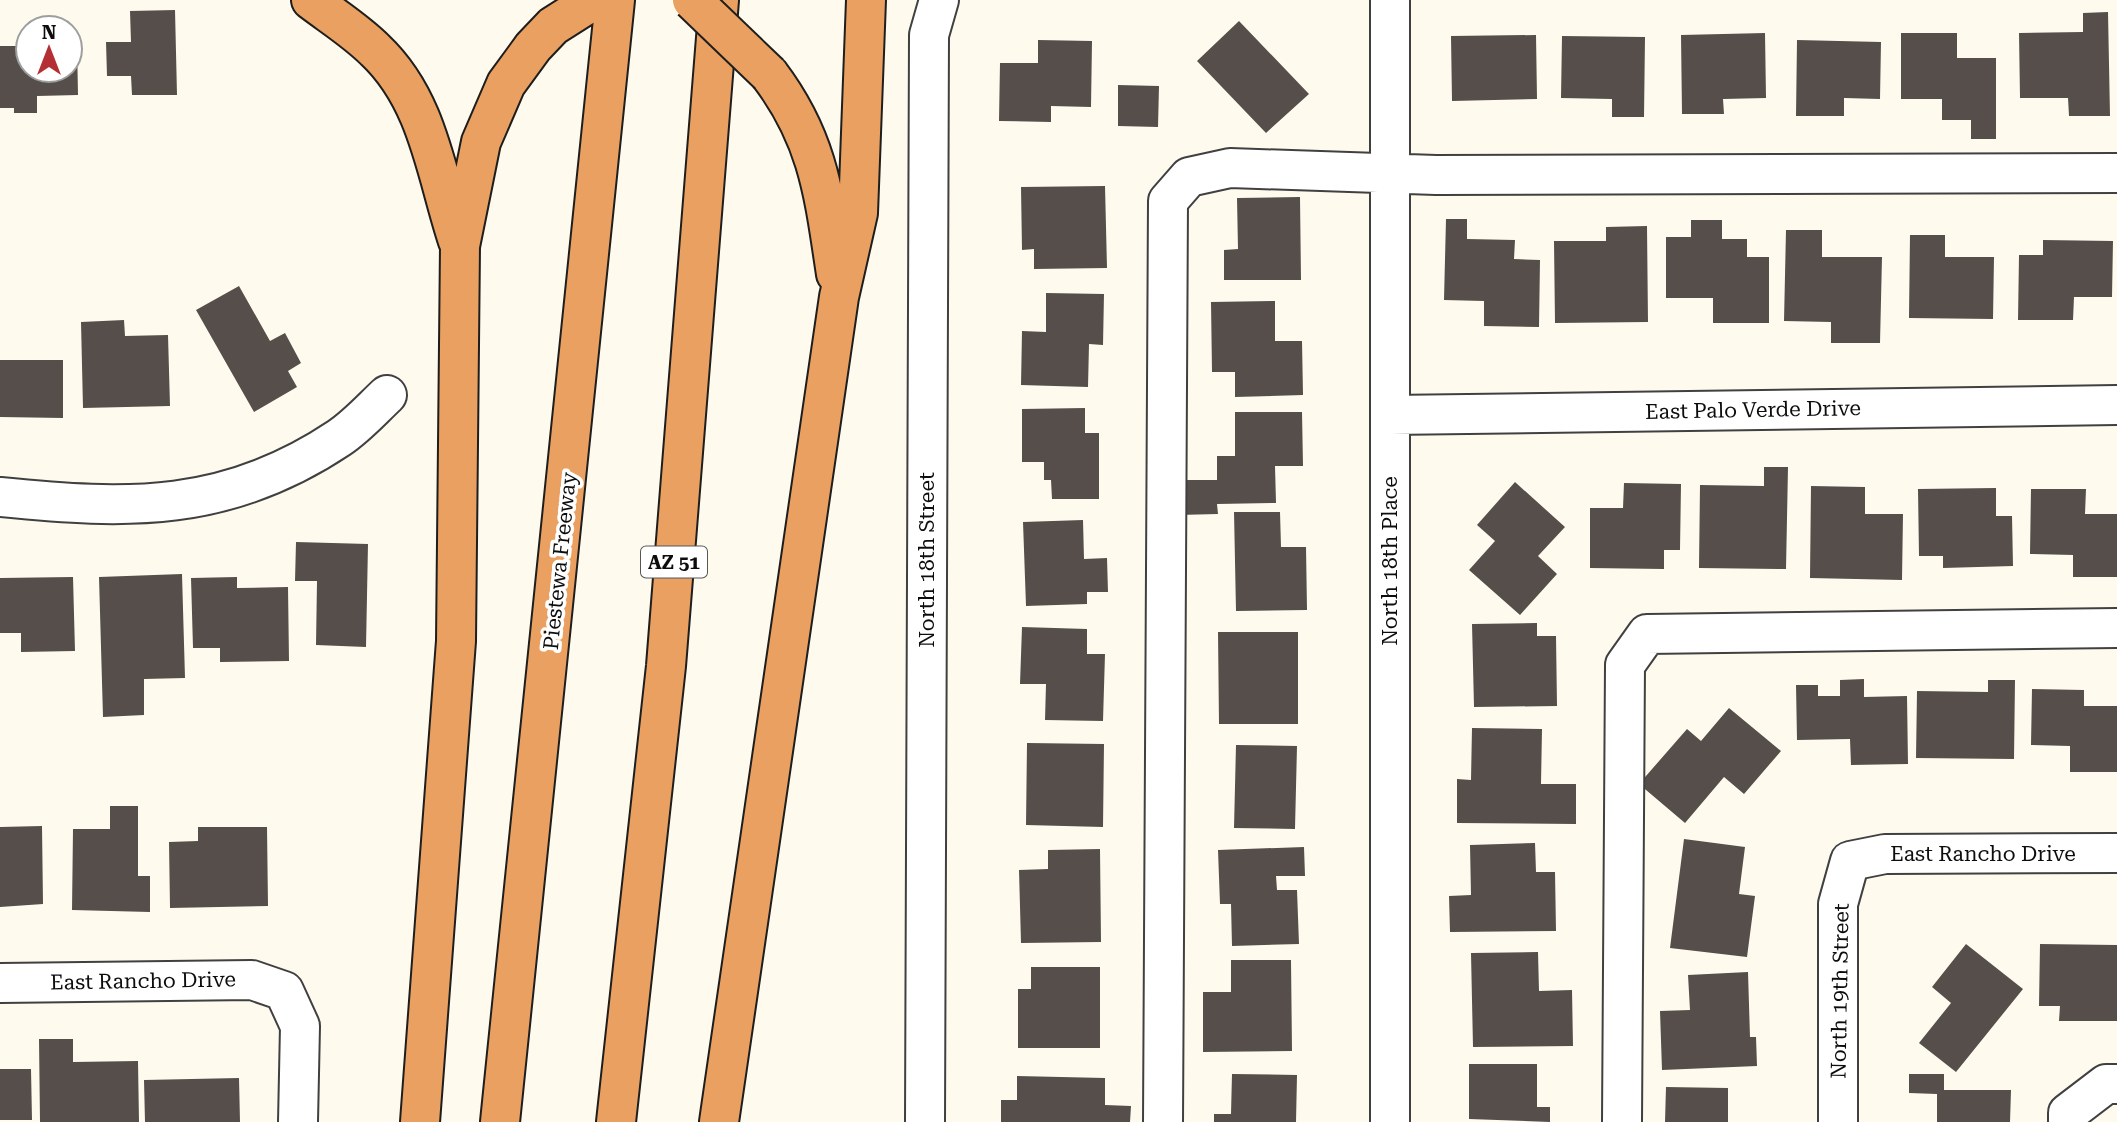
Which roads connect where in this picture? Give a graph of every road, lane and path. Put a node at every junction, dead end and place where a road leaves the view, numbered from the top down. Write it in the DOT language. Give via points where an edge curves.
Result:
graph roads {
  1 [pos="311,0"];
  2 [pos="615,0"];
  3 [pos="692,0"];
  4 [pos="719,0"];
  5 [pos="866,0"];
  6 [pos="939,0"];
  7 [pos="1390,0"];
  8 [pos="578,9"];
  9 [pos="2117,173"];
  10 [pos="1392,174"];
  11 [pos="460,246"];
  12 [pos="839,297"];
  13 [pos="387,395"];
  14 [pos="2117,405"];
  15 [pos="1390,415"];
  16 [pos="0,497"];
  17 [pos="2117,628"];
  18 [pos="2117,853"];
  19 [pos="1850,861"];
  20 [pos="0,983"];
  21 [pos="2117,1084"];
  22 [pos="298,1122"];
  23 [pos="421,1122"];
  24 [pos="500,1122"];
  25 [pos="616,1122"];
  26 [pos="719,1122"];
  27 [pos="925,1122"];
  28 [pos="1163,1122"];
  29 [pos="1390,1122"];
  30 [pos="1622,1122"];
  31 [pos="1838,1122"];
  32 [pos="2068,1122"];
  1 -- 11 [label="highway" via="376,50 400,80 437,158 442,192"];
  2 -- 24 [label="highway, Piestewa Freeway"];
  3 -- 12 [label="highway, bridge" via="769,75 815,156"];
  4 -- 25 [label="highway, AZ 51" via="666,666"];
  5 -- 12 [label="highway" via="858,213"];
  6 -- 27 [label="street, North 18th Street" via="929,35"];
  7 -- 10 [label="street, North 18th Place"];
  8 -- 11 [label="highway" via="533,47 506,84 481,142"];
  9 -- 10 [label="street"];
  10 -- 15 [label="street, North 18th Place"];
  10 -- 28 [label="street" via="1230,168 1189,177 1168,201"];
  11 -- 23 [label="highway" via="456,641"];
  12 -- 26 [label="highway"];
  13 -- 16 [label="street" via="329,443 263,480 198,499 139,505"];
  14 -- 15 [label="street, East Palo Verde Drive"];
  15 -- 29 [label="street, North 18th Place"];
  17 -- 30 [label="street" via="1647,634 1625,665"];
  18 -- 19 [label="street, East Rancho Drive" via="1885,854"];
  19 -- 31 [label="street, North 19th Street" via="1839,904"];
  20 -- 22 [label="street, East Rancho Drive" via="252,980 284,991 300,1026"];
  21 -- 32 [label="street" via="2106,1084 2068,1113"];
}
